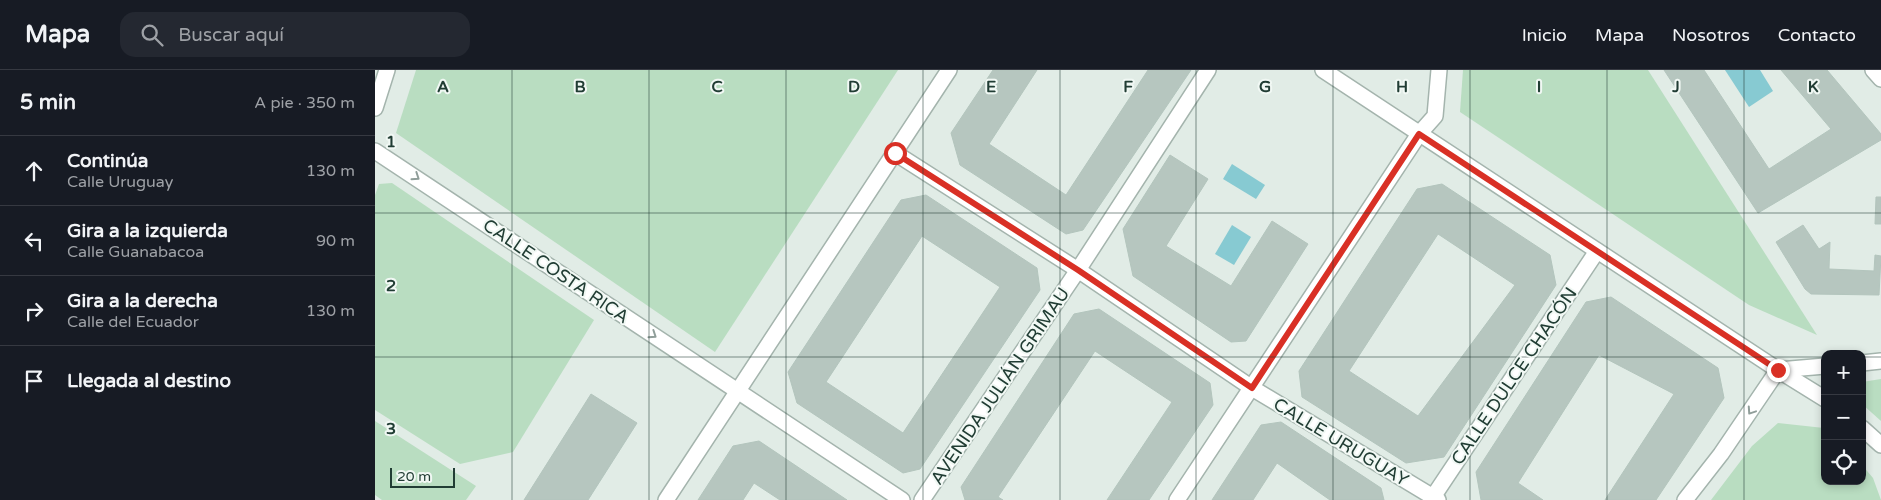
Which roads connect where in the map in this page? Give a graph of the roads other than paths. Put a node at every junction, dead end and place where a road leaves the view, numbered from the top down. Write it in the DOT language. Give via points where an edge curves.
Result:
graph roads {
  1 [pos="387,70"];
  2 [pos="949,70"];
  3 [pos="1208,70"];
  4 [pos="1323,70"];
  5 [pos="1439,70"];
  6 [pos="1873,70"];
  7 [pos="1881,80"];
  8 [pos="375,108"];
  9 [pos="1419,134"];
  10 [pos="375,150"];
  11 [pos="895,153"];
  12 [pos="1597,251"];
  13 [pos="1078,270"];
  14 [pos="1881,361"];
  15 [pos="1866,363"];
  16 [pos="1821,366"];
  17 [pos="1778,370"];
  18 [pos="1252,388"];
  19 [pos="737,391"];
  20 [pos="1821,397"];
  21 [pos="1866,432"];
  22 [pos="1881,445"];
  23 [pos="1434,499"];
  24 [pos="666,500"];
  25 [pos="902,500"];
  26 [pos="922,500"];
  27 [pos="1177,500"];
  28 [pos="1685,500"];
  1 -- 8 [label="street"];
  2 -- 11 [label="street"];
  3 -- 13 [label="street, AVENIDA JULIÁN GRIMAU"];
  4 -- 9 [label="street"];
  5 -- 9 [label="street" via="1435,116"];
  6 -- 7 [label="street"];
  9 -- 12 [label="street"];
  9 -- 18 [label="street"];
  10 -- 19 [label="street, CALLE COSTA RICA, one-way"];
  11 -- 13 [label="street, CALLE URUGUAY"];
  11 -- 19 [label="street"];
  12 -- 17 [label="street"];
  12 -- 23 [label="street, CALLE DULCE CHACÓN"];
  13 -- 18 [label="street, CALLE URUGUAY"];
  13 -- 26 [label="street, AVENIDA JULIÁN GRIMAU"];
  14 -- 15 [label="street"];
  16 -- 17 [label="street"];
  17 -- 20 [label="street"];
  17 -- 28 [label="street, one-way" via="1721,454"];
  18 -- 23 [label="street, CALLE URUGUAY"];
  18 -- 27 [label="street"];
  19 -- 24 [label="street"];
  19 -- 25 [label="street, CALLE COSTA RICA"];
  21 -- 22 [label="street"];
}
